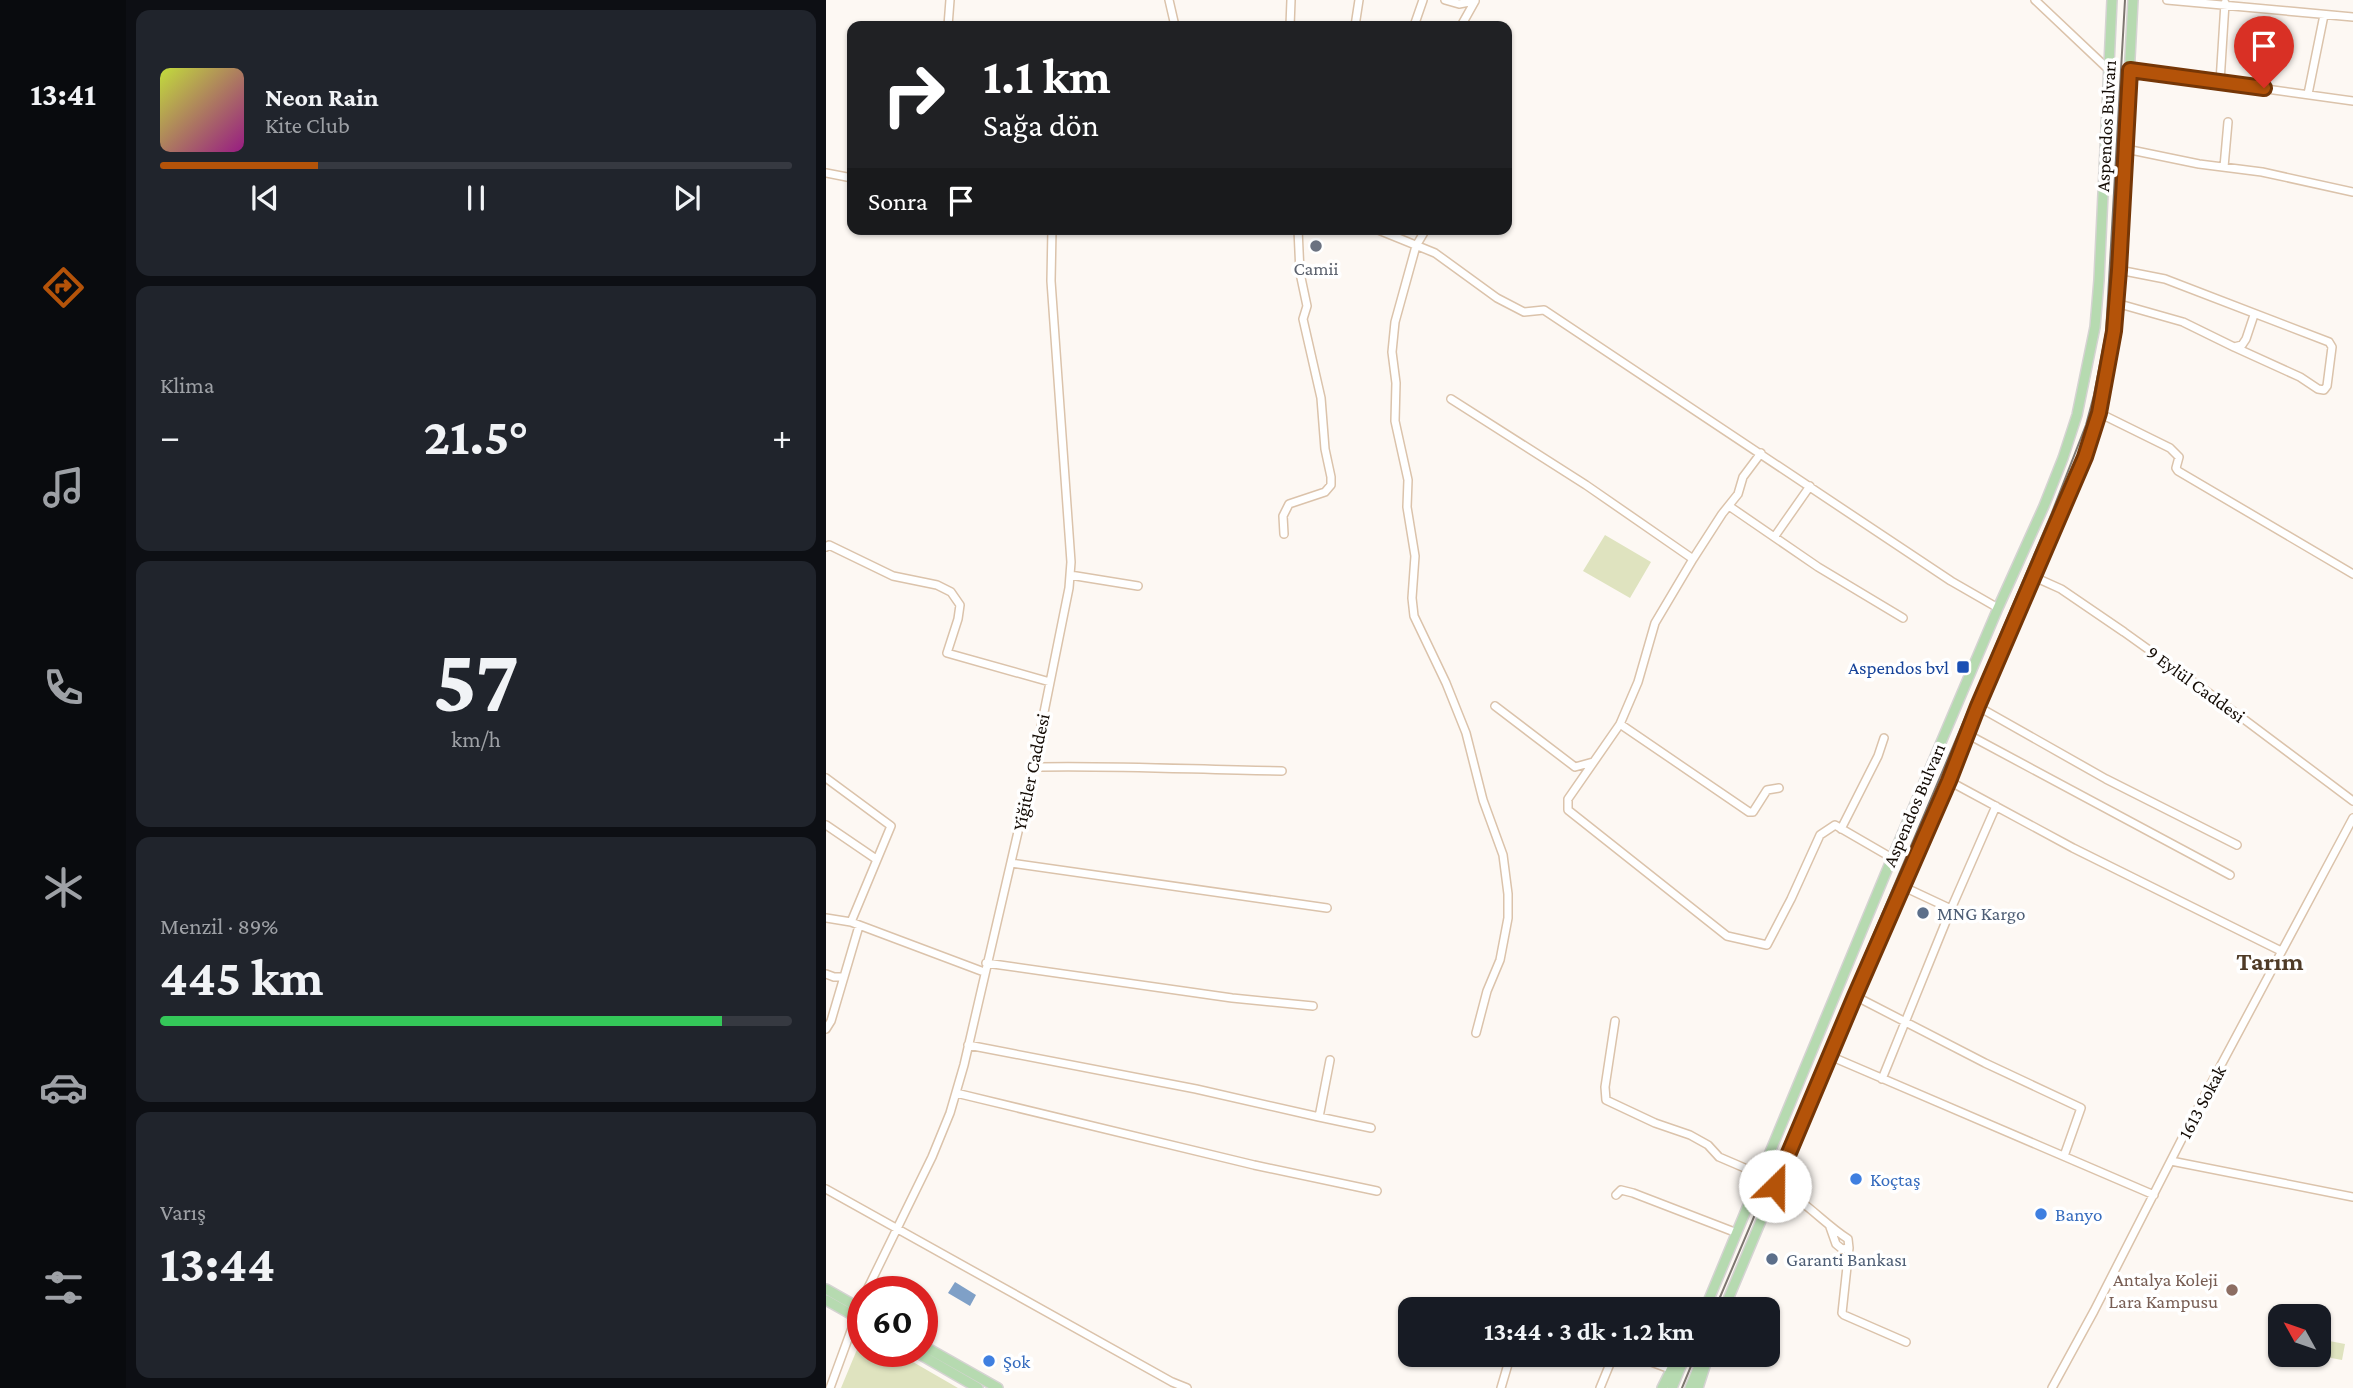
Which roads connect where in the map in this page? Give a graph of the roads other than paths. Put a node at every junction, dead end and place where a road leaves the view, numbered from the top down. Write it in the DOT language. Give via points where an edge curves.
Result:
graph roads {
  1 [pos="950,0"];
  2 [pos="1169,0"];
  3 [pos="1291,0"];
  4 [pos="1360,0"];
  5 [pos="1423,0"];
  6 [pos="1445,0"];
  7 [pos="1475,0"];
  8 [pos="2035,0"];
  9 [pos="2112,0"];
  10 [pos="2133,0"];
  11 [pos="2167,0"];
  12 [pos="2226,2"];
  13 [pos="2324,15"];
  14 [pos="2353,17"];
  15 [pos="948,21"];
  16 [pos="1174,21"];
  17 [pos="1290,21"];
  18 [pos="1356,21"];
  19 [pos="1416,21"];
  20 [pos="1464,21"];
  21 [pos="2108,69"];
  22 [pos="2130,70"];
  23 [pos="2220,82"];
  24 [pos="2308,94"];
  25 [pos="2353,101"];
  26 [pos="2228,122"];
  27 [pos="2126,149"];
  28 [pos="2224,167"];
  29 [pos="826,173"];
  30 [pos="847,177"];
  31 [pos="2353,192"];
  32 [pos="1052,235"];
  33 [pos="1298,235"];
  34 [pos="1390,235"];
  35 [pos="1422,235"];
  36 [pos="1416,246"];
  37 [pos="2119,270"];
  38 [pos="2116,303"];
  39 [pos="2254,315"];
  40 [pos="2234,346"];
  41 [pos="1451,399"];
  42 [pos="2099,413"];
  43 [pos="1761,453"];
  44 [pos="1810,486"];
  45 [pos="1730,506"];
  46 [pos="1284,534"];
  47 [pos="1775,536"];
  48 [pos="826,547"];
  49 [pos="1693,559"];
  50 [pos="2353,574"];
  51 [pos="1070,575"];
  52 [pos="2032,576"];
  53 [pos="1138,586"];
  54 [pos="1998,608"];
  55 [pos="1903,618"];
  56 [pos="1050,682"];
  57 [pos="1495,706"];
  58 [pos="1978,706"];
  59 [pos="1620,724"];
  60 [pos="1967,734"];
  61 [pos="1884,738"];
  62 [pos="1594,762"];
  63 [pos="1033,767"];
  64 [pos="1282,771"];
  65 [pos="826,778"];
  66 [pos="1949,781"];
  67 [pos="1779,789"];
  68 [pos="2353,801"];
  69 [pos="1996,806"];
  70 [pos="2353,818"];
  71 [pos="826,825"];
  72 [pos="1842,829"];
  73 [pos="2237,845"];
  74 [pos="1892,858"];
  75 [pos="876,859"];
  76 [pos="1012,863"];
  77 [pos="2230,875"];
  78 [pos="1904,887"];
  79 [pos="1327,908"];
  80 [pos="1951,909"];
  81 [pos="826,918"];
  82 [pos="851,922"];
  83 [pos="859,926"];
  84 [pos="2281,951"];
  85 [pos="985,968"];
  86 [pos="826,974"];
  87 [pos="844,976"];
  88 [pos="1855,996"];
  89 [pos="1313,1006"];
  90 [pos="1615,1021"];
  91 [pos="1907,1022"];
  92 [pos="826,1029"];
  93 [pos="1476,1032"];
  94 [pos="968,1045"];
  95 [pos="1830,1056"];
  96 [pos="1330,1060"];
  97 [pos="1882,1079"];
  98 [pos="956,1093"];
  99 [pos="1319,1117"];
  100 [pos="1371,1128"];
  101 [pos="2064,1156"];
  102 [pos="2171,1161"];
  103 [pos="1761,1175"];
  104 [pos="1775,1186"];
  105 [pos="826,1189"];
  106 [pos="1377,1191"];
  107 [pos="1616,1195"];
  108 [pos="2154,1195"];
  109 [pos="2353,1197"];
  110 [pos="897,1229"];
  111 [pos="1737,1233"];
  112 [pos="874,1276"];
  113 [pos="826,1289"];
  114 [pos="1710,1297"];
  115 [pos="1729,1297"];
  116 [pos="826,1300"];
  117 [pos="847,1303"];
  118 [pos="847,1307"];
  119 [pos="1906,1342"];
  120 [pos="847,1344"];
  121 [pos="938,1354"];
  122 [pos="938,1365"];
  123 [pos="1507,1367"];
  124 [pos="1609,1367"];
  125 [pos="1665,1367"];
  126 [pos="1681,1367"];
  127 [pos="1703,1367"];
  128 [pos="1670,1369"];
  129 [pos="1171,1385"];
  130 [pos="1698,1387"];
  131 [pos="830,1388"];
  132 [pos="978,1388"];
  133 [pos="998,1388"];
  134 [pos="1187,1388"];
  135 [pos="1501,1388"];
  136 [pos="1600,1388"];
  137 [pos="1662,1388"];
  138 [pos="1672,1388"];
  139 [pos="2052,1388"];
  1 -- 15 [label="street"];
  2 -- 16 [label="street"];
  3 -- 17 [label="street"];
  4 -- 18 [label="street"];
  5 -- 19 [label="street"];
  6 -- 7 [label="street" via="1459,4"];
  7 -- 20 [label="street"];
  8 -- 21 [label="street"];
  9 -- 21 [label="main road, Aspendos Bulvarı"];
  10 -- 22 [label="main road, Aspendos Bulvarı"];
  11 -- 12 [label="street"];
  12 -- 13 [label="street"];
  12 -- 23 [label="street"];
  13 -- 14 [label="street"];
  13 -- 24 [label="street"];
  21 -- 54 [label="main road, Aspendos Bulvarı" via="2099,280 2088,367 2063,458"];
  22 -- 23 [label="street"];
  22 -- 27 [label="main road, Aspendos Bulvarı"];
  23 -- 24 [label="street"];
  24 -- 25 [label="street"];
  26 -- 28 [label="street"];
  27 -- 28 [label="street"];
  27 -- 37 [label="main road, Aspendos Bulvarı"];
  28 -- 31 [label="street"];
  29 -- 30 [label="street"];
  32 -- 51 [label="street, Yiğitler Caddesi"];
  33 -- 46 [label="street" via="1307,306 1303,319 1321,398 1331,485 1325,492 1289,504 1283,516"];
  34 -- 36 [label="street"];
  35 -- 36 [label="street"];
  36 -- 43 [label="street" via="1435,253 1524,312 1544,310"];
  36 -- 93 [label="street" via="1395,322 1392,352 1395,421 1408,480 1415,556 1412,606 1472,751 1503,855 1509,905 1500,960"];
  37 -- 38 [label="main road, Aspendos Bulvarı"];
  37 -- 39 [label="street" via="2165,279"];
  38 -- 40 [label="street" via="2183,322"];
  38 -- 42 [label="main road, Aspendos Bulvarı"];
  39 -- 40 [label="street" via="2246,339"];
  39 -- 40 [label="street" via="2329,342 2328,386 2318,389"];
  41 -- 49 [label="street"];
  42 -- 50 [label="street" via="2170,448 2179,457 2178,471"];
  42 -- 52 [label="main road, Aspendos Bulvarı" via="2085,457"];
  43 -- 44 [label="street"];
  43 -- 45 [label="street"];
  44 -- 47 [label="street"];
  44 -- 54 [label="street"];
  45 -- 47 [label="street"];
  45 -- 49 [label="street"];
  47 -- 55 [label="street"];
  48 -- 56 [label="street" via="893,576 951,592 960,605 947,653"];
  49 -- 59 [label="street" via="1655,623"];
  51 -- 53 [label="street"];
  51 -- 56 [label="street, Yiğitler Caddesi"];
  52 -- 58 [label="main road, Aspendos Bulvarı"];
  52 -- 68 [label="street, 9 Eylül Caddesi" via="2062,589 2124,632"];
  54 -- 74 [label="main road, Aspendos Bulvarı"];
  56 -- 63 [label="street, Yiğitler Caddesi"];
  57 -- 62 [label="street" via="1575,767"];
  58 -- 60 [label="main road, Aspendos Bulvarı"];
  58 -- 73 [label="street" via="2106,779"];
  59 -- 62 [label="street"];
  59 -- 67 [label="street" via="1749,812 1767,790"];
  60 -- 66 [label="main road, Aspendos Bulvarı"];
  60 -- 77 [label="street"];
  61 -- 72 [label="street"];
  62 -- 72 [label="street" via="1568,799 1568,810 1727,936 1767,945 1819,835 1835,825"];
  63 -- 64 [label="street"];
  63 -- 76 [label="street, Yiğitler Caddesi"];
  65 -- 75 [label="street" via="891,825"];
  66 -- 69 [label="street"];
  66 -- 78 [label="main road, Aspendos Bulvarı"];
  69 -- 80 [label="street"];
  69 -- 84 [label="street"];
  70 -- 84 [label="street, 1613 Sokak"];
  71 -- 75 [label="street"];
  72 -- 74 [label="street"];
  74 -- 103 [label="main road, Aspendos Bulvarı"];
  75 -- 82 [label="street"];
  76 -- 79 [label="street"];
  76 -- 85 [label="street, Yiğitler Caddesi"];
  78 -- 80 [label="street"];
  78 -- 88 [label="main road, Aspendos Bulvarı"];
  80 -- 91 [label="street"];
  81 -- 82 [label="street"];
  82 -- 83 [label="street"];
  83 -- 85 [label="street"];
  83 -- 87 [label="street"];
  84 -- 102 [label="street, 1613 Sokak"];
  85 -- 89 [label="street"];
  85 -- 94 [label="street, Yiğitler Caddesi"];
  86 -- 87 [label="street"];
  87 -- 92 [label="street"];
  88 -- 91 [label="street"];
  88 -- 95 [label="main road, Aspendos Bulvarı"];
  90 -- 103 [label="street" via="1606,1100 1690,1135 1718,1157"];
  91 -- 97 [label="street"];
  91 -- 101 [label="street" via="2081,1108"];
  94 -- 98 [label="street, Yiğitler Caddesi"];
  94 -- 99 [label="street"];
  95 -- 97 [label="street"];
  95 -- 104 [label="main road, Aspendos Bulvarı"];
  96 -- 99 [label="street"];
  97 -- 101 [label="street"];
  98 -- 106 [label="street"];
  98 -- 110 [label="street, Yiğitler Caddesi"];
  99 -- 100 [label="street"];
  101 -- 108 [label="street"];
  102 -- 108 [label="street, 1613 Sokak"];
  102 -- 109 [label="street"];
  103 -- 111 [label="main road, Aspendos Bulvarı"];
  104 -- 115 [label="main road, Aspendos Bulvarı"];
  104 -- 119 [label="street" via="1790,1192 1830,1227 1836,1244 1849,1248 1842,1313"];
  105 -- 110 [label="street"];
  107 -- 111 [label="street" via="1621,1190 1633,1193"];
  108 -- 139 [label="street, 1613 Sokak"];
  110 -- 112 [label="street, Yiğitler Caddesi"];
  110 -- 129 [label="street"];
  111 -- 114 [label="main road, Aspendos Bulvarı"];
  113 -- 117 [label="main road"];
  116 -- 118 [label="main road"];
  120 -- 131 [label="street"];
  121 -- 133 [label="main road"];
  122 -- 132 [label="main road"];
  123 -- 135 [label="street"];
  124 -- 136 [label="street"];
  125 -- 128 [label="street"];
  126 -- 138 [label="main road"];
  127 -- 130 [label="main road"];
  128 -- 137 [label="main road"];
  129 -- 134 [label="street"];
}
